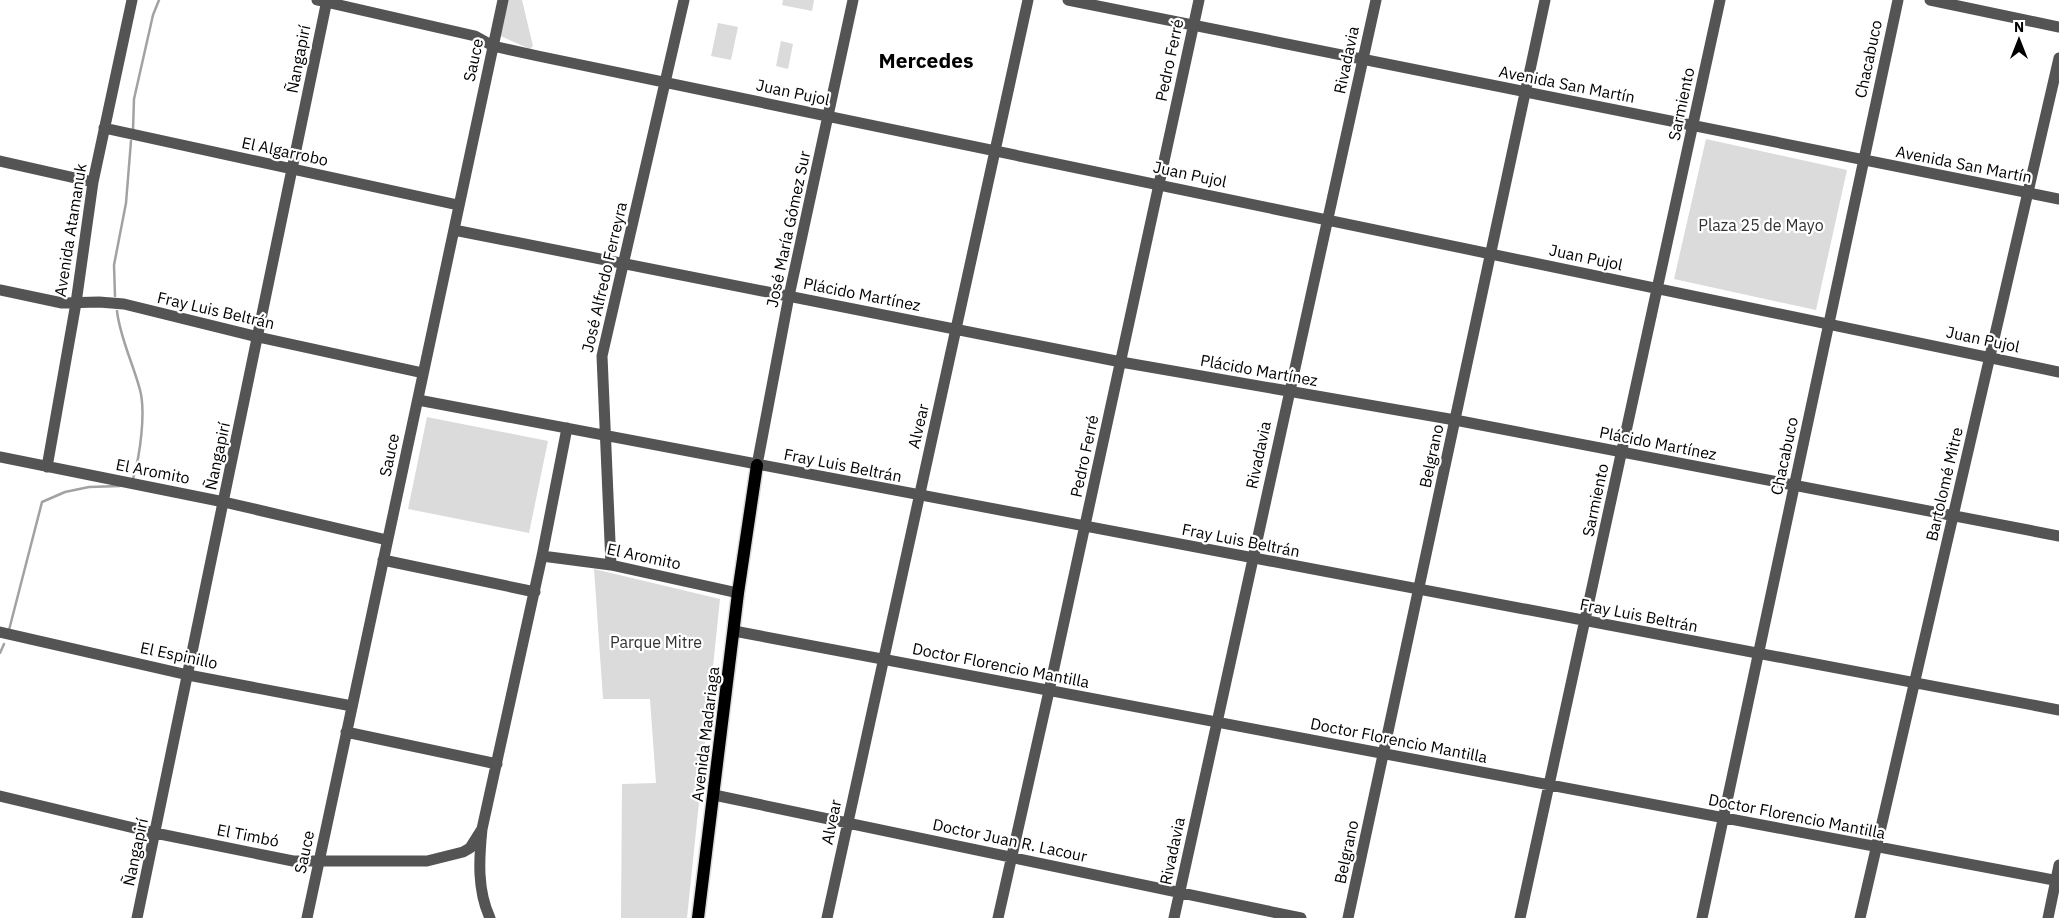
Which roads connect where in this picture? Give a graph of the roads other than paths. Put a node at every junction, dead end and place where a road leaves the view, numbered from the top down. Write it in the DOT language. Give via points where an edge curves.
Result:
graph roads {
  1 [pos="132,0"];
  2 [pos="503,0"];
  3 [pos="684,0"];
  4 [pos="853,0"];
  5 [pos="1028,0"];
  6 [pos="1068,0"];
  7 [pos="1199,0"];
  8 [pos="1376,0"];
  9 [pos="1545,0"];
  10 [pos="1720,0"];
  11 [pos="1898,0"];
  12 [pos="1930,0"];
  13 [pos="323,1"];
  14 [pos="1193,25"];
  15 [pos="2059,27"];
  16 [pos="493,46"];
  17 [pos="2059,58"];
  18 [pos="1363,60"];
  19 [pos="667,82"];
  20 [pos="1525,92"];
  21 [pos="829,116"];
  22 [pos="1693,126"];
  23 [pos="104,128"];
  24 [pos="995,150"];
  25 [pos="0,160"];
  26 [pos="1864,160"];
  27 [pos="293,169"];
  28 [pos="93,182"];
  29 [pos="1159,184"];
  30 [pos="2028,193"];
  31 [pos="2059,200"];
  32 [pos="458,205"];
  33 [pos="1327,219"];
  34 [pos="454,230"];
  35 [pos="1491,254"];
  36 [pos="623,262"];
  37 [pos="1657,288"];
  38 [pos="0,290"];
  39 [pos="789,296"];
  40 [pos="76,303"];
  41 [pos="1829,324"];
  42 [pos="957,330"];
  43 [pos="258,337"];
  44 [pos="1990,357"];
  45 [pos="1121,362"];
  46 [pos="2059,372"];
  47 [pos="423,373"];
  48 [pos="1289,392"];
  49 [pos="418,400"];
  50 [pos="1455,420"];
  51 [pos="567,428"];
  52 [pos="606,437"];
  53 [pos="1622,452"];
  54 [pos="0,457"];
  55 [pos="757,465"];
  56 [pos="47,467"];
  57 [pos="1794,486"];
  58 [pos="920,496"];
  59 [pos="224,502"];
  60 [pos="1953,516"];
  61 [pos="1085,527"];
  62 [pos="2059,536"];
  63 [pos="387,540"];
  64 [pos="542,556"];
  65 [pos="1252,558"];
  66 [pos="383,560"];
  67 [pos="611,565"];
  68 [pos="1419,590"];
  69 [pos="535,592"];
  70 [pos="738,593"];
  71 [pos="1585,621"];
  72 [pos="734,631"];
  73 [pos="0,632"];
  74 [pos="1758,654"];
  75 [pos="884,660"];
  76 [pos="188,675"];
  77 [pos="1914,683"];
  78 [pos="1049,691"];
  79 [pos="352,706"];
  80 [pos="2059,710"];
  81 [pos="1216,723"];
  82 [pos="346,732"];
  83 [pos="1384,754"];
  84 [pos="497,764"];
  85 [pos="1549,785"];
  86 [pos="714,795"];
  87 [pos="0,796"];
  88 [pos="1723,818"];
  89 [pos="848,823"];
  90 [pos="482,829"];
  91 [pos="155,833"];
  92 [pos="1876,847"];
  93 [pos="459,854"];
  94 [pos="1011,857"];
  95 [pos="319,862"];
  96 [pos="2059,865"];
  97 [pos="480,875"];
  98 [pos="2057,881"];
  99 [pos="1179,893"];
  100 [pos="138,918"];
  101 [pos="307,918"];
  102 [pos="490,918"];
  103 [pos="698,918"];
  104 [pos="827,918"];
  105 [pos="998,918"];
  106 [pos="1174,918"];
  107 [pos="1300,918"];
  108 [pos="1348,918"];
  109 [pos="1520,918"];
  110 [pos="1702,918"];
  111 [pos="1860,918"];
  112 [pos="2048,918"];
  1 -- 23 [label="street, Avenida Atamanuk"];
  2 -- 16 [label="street, Sauce"];
  3 -- 19 [label="street, José Alfredo Ferreyra"];
  4 -- 21 [label="street, José María Gómez Sur"];
  5 -- 24 [label="street, Alvear"];
  6 -- 14 [label="street, Avenida San Martín"];
  7 -- 14 [label="street, Pedro Ferré"];
  8 -- 18 [label="street, Rivadavia"];
  9 -- 20 [label="street, Belgrano"];
  10 -- 22 [label="street, Sarmiento"];
  11 -- 26 [label="street, Chacabuco"];
  12 -- 15 [label="street"];
  13 -- 16 [label="street, Juan Pujol" via="475,36"];
  13 -- 27 [label="street, Ñangapirí"];
  14 -- 18 [label="street, Avenida San Martín"];
  14 -- 29 [label="street, Pedro Ferré"];
  16 -- 19 [label="street, Juan Pujol"];
  16 -- 32 [label="street, Sauce"];
  17 -- 30 [label="street, Bartolomé Mitre"];
  18 -- 20 [label="street, Avenida San Martín"];
  18 -- 33 [label="street, Rivadavia"];
  19 -- 21 [label="street, Juan Pujol"];
  19 -- 36 [label="street, José Alfredo Ferreyra"];
  20 -- 22 [label="street, Avenida San Martín"];
  20 -- 35 [label="street, Belgrano"];
  21 -- 24 [label="street, Juan Pujol"];
  21 -- 39 [label="street, José María Gómez Sur"];
  22 -- 26 [label="street, Avenida San Martín"];
  22 -- 37 [label="street, Sarmiento"];
  23 -- 27 [label="street, El Algarrobo"];
  23 -- 28 [label="street, Avenida Atamanuk"];
  24 -- 29 [label="street, Juan Pujol"];
  24 -- 42 [label="street, Alvear"];
  25 -- 28 [label="street"];
  26 -- 30 [label="street, Avenida San Martín"];
  26 -- 41 [label="street, Chacabuco"];
  27 -- 32 [label="street, El Algarrobo"];
  27 -- 43 [label="street, Ñangapirí"];
  28 -- 40 [label="street, Avenida Atamanuk"];
  29 -- 33 [label="street, Juan Pujol"];
  29 -- 45 [label="street, Pedro Ferré"];
  30 -- 31 [label="street, Avenida San Martín"];
  30 -- 44 [label="street, Bartolomé Mitre"];
  32 -- 34 [label="street, Sauce"];
  33 -- 35 [label="street, Juan Pujol"];
  33 -- 48 [label="street, Rivadavia"];
  34 -- 36 [label="street, Plácido Martínez"];
  34 -- 47 [label="street, Sauce"];
  35 -- 37 [label="street, Juan Pujol"];
  35 -- 50 [label="street, Belgrano"];
  36 -- 39 [label="street, Plácido Martínez"];
  36 -- 52 [label="street, José Alfredo Ferreyra" via="602,356"];
  37 -- 41 [label="street, Juan Pujol"];
  37 -- 53 [label="street, Sarmiento"];
  38 -- 40 [label="street, Fray Luis Beltrán"];
  39 -- 42 [label="street, Plácido Martínez"];
  39 -- 55 [label="street, José María Gómez Sur"];
  40 -- 43 [label="street, Fray Luis Beltrán" via="124,304"];
  40 -- 56 [label="street, Avenida Atamanuk"];
  41 -- 44 [label="street, Juan Pujol"];
  41 -- 57 [label="street, Chacabuco"];
  42 -- 45 [label="street, Plácido Martínez"];
  42 -- 58 [label="street, Alvear"];
  43 -- 47 [label="street, Fray Luis Beltrán"];
  43 -- 59 [label="street, Ñangapirí"];
  44 -- 46 [label="street, Juan Pujol"];
  44 -- 60 [label="street, Bartolomé Mitre"];
  45 -- 48 [label="street, Plácido Martínez"];
  45 -- 61 [label="street, Pedro Ferré"];
  47 -- 49 [label="street, Sauce"];
  48 -- 50 [label="street, Plácido Martínez"];
  48 -- 65 [label="street, Rivadavia"];
  49 -- 51 [label="street, Fray Luis Beltrán"];
  49 -- 63 [label="street, Sauce"];
  50 -- 53 [label="street, Plácido Martínez"];
  50 -- 68 [label="street, Belgrano"];
  51 -- 52 [label="street, Fray Luis Beltrán"];
  51 -- 64 [label="street"];
  52 -- 55 [label="street, Fray Luis Beltrán"];
  52 -- 67 [label="street, José Alfredo Ferreyra"];
  53 -- 57 [label="street, Plácido Martínez"];
  53 -- 71 [label="street, Sarmiento"];
  54 -- 56 [label="street, El Aromito"];
  55 -- 58 [label="street, Fray Luis Beltrán"];
  55 -- 70 [label="main road, Avenida Madariaga"];
  56 -- 59 [label="street, El Aromito"];
  57 -- 60 [label="street, Plácido Martínez"];
  57 -- 74 [label="street, Chacabuco"];
  58 -- 61 [label="street, Fray Luis Beltrán"];
  58 -- 75 [label="street, Alvear"];
  59 -- 63 [label="street, El Aromito"];
  59 -- 76 [label="street, Ñangapirí"];
  60 -- 62 [label="street, Plácido Martínez"];
  60 -- 77 [label="street, Bartolomé Mitre"];
  61 -- 65 [label="street, Fray Luis Beltrán"];
  61 -- 78 [label="street, Pedro Ferré"];
  63 -- 66 [label="street, Sauce"];
  64 -- 67 [label="street, El Aromito"];
  64 -- 69 [label="street"];
  65 -- 68 [label="street, Fray Luis Beltrán"];
  65 -- 81 [label="street, Rivadavia"];
  66 -- 69 [label="street"];
  66 -- 79 [label="street, Sauce"];
  67 -- 70 [label="street, El Aromito"];
  68 -- 71 [label="street, Fray Luis Beltrán"];
  68 -- 83 [label="street, Belgrano"];
  69 -- 84 [label="street"];
  70 -- 72 [label="main road, Avenida Madariaga"];
  71 -- 74 [label="street, Fray Luis Beltrán"];
  71 -- 85 [label="street, Sarmiento"];
  72 -- 75 [label="street, Doctor Florencio Mantilla"];
  72 -- 86 [label="main road, Avenida Madariaga"];
  73 -- 76 [label="street, El Espinillo"];
  74 -- 77 [label="street, Fray Luis Beltrán"];
  74 -- 88 [label="street, Chacabuco"];
  75 -- 78 [label="street, Doctor Florencio Mantilla"];
  75 -- 89 [label="street, Alvear"];
  76 -- 79 [label="street, El Espinillo"];
  76 -- 91 [label="street, Ñangapirí"];
  77 -- 80 [label="street, Fray Luis Beltrán"];
  77 -- 92 [label="street, Bartolomé Mitre"];
  78 -- 81 [label="street, Doctor Florencio Mantilla"];
  78 -- 94 [label="street, Pedro Ferré"];
  79 -- 82 [label="street, Sauce"];
  81 -- 83 [label="street, Doctor Florencio Mantilla"];
  81 -- 99 [label="street, Rivadavia"];
  82 -- 84 [label="street"];
  82 -- 95 [label="street, Sauce"];
  83 -- 85 [label="street, Doctor Florencio Mantilla"];
  83 -- 108 [label="street, Belgrano"];
  84 -- 90 [label="street"];
  85 -- 88 [label="street, Doctor Florencio Mantilla"];
  85 -- 109 [label="street, Sarmiento"];
  86 -- 89 [label="street, Doctor Juan R. Lacour"];
  86 -- 103 [label="main road, Avenida Madariaga"];
  87 -- 91 [label="street, El Timbó"];
  88 -- 92 [label="street, Doctor Florencio Mantilla"];
  88 -- 110 [label="street, Chacabuco"];
  89 -- 94 [label="street, Doctor Juan R. Lacour"];
  89 -- 104 [label="street, Alvear"];
  90 -- 93 [label="street" via="470,848"];
  90 -- 97 [label="street"];
  91 -- 95 [label="street, El Timbó" via="293,861"];
  91 -- 100 [label="street, Ñangapirí"];
  92 -- 98 [label="street, Doctor Florencio Mantilla"];
  92 -- 111 [label="street, Bartolomé Mitre"];
  93 -- 95 [label="street, El Timbó" via="427,861"];
  93 -- 97 [label="street" via="468,858"];
  94 -- 99 [label="street, Doctor Juan R. Lacour"];
  94 -- 105 [label="street, Pedro Ferré"];
  95 -- 101 [label="street, Sauce"];
  96 -- 98 [label="street"];
  97 -- 102 [label="street" via="482,896"];
  98 -- 112 [label="street"];
  99 -- 106 [label="street, Rivadavia"];
  99 -- 107 [label="street, Doctor Juan R. Lacour"];
}
